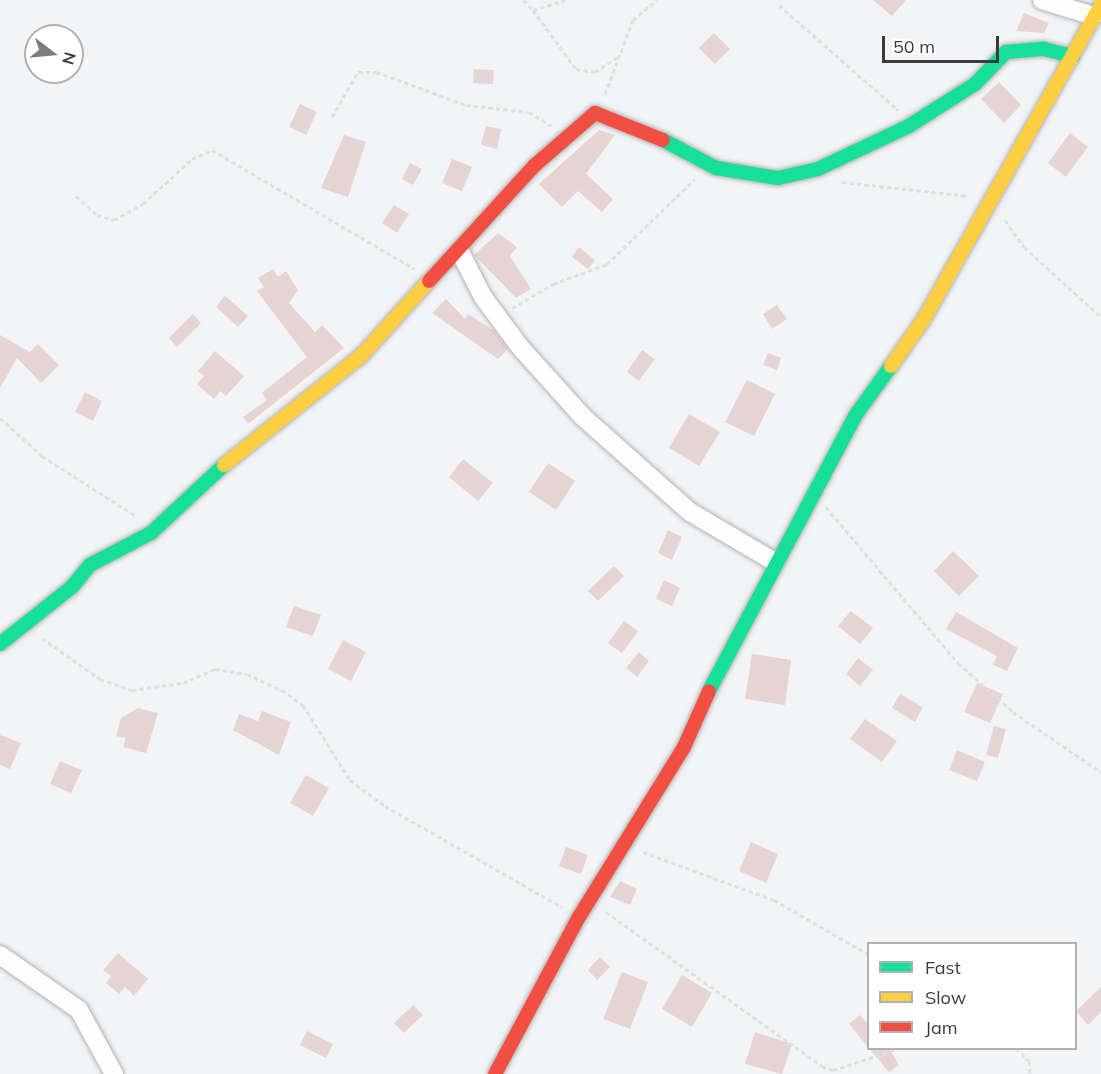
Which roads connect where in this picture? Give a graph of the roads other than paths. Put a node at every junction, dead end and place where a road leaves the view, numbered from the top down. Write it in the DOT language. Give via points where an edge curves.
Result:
graph roads {
  1 [pos="1042,0"];
  2 [pos="1097,10"];
  3 [pos="1072,56"];
  4 [pos="460,252"];
  5 [pos="774,562"];
  6 [pos="0,644"];
  7 [pos="0,955"];
  8 [pos="114,1074"];
  9 [pos="495,1074"];
  1 -- 2 [label="street"];
  2 -- 3 [label="street"];
  3 -- 4 [label="street" via="1044,49 1006,52 975,84 909,126 800,174 778,178 716,168 632,123 598,112 563,138"];
  3 -- 5 [label="street" via="988,199 924,319 871,389 813,492 788,546"];
  4 -- 5 [label="street" via="497,314 553,387 690,512"];
  4 -- 6 [label="street" via="360,357 288,410 153,527 90,565 27,627"];
  5 -- 9 [label="street" via="684,747 579,917"];
  7 -- 8 [label="street" via="79,1010"];
}
